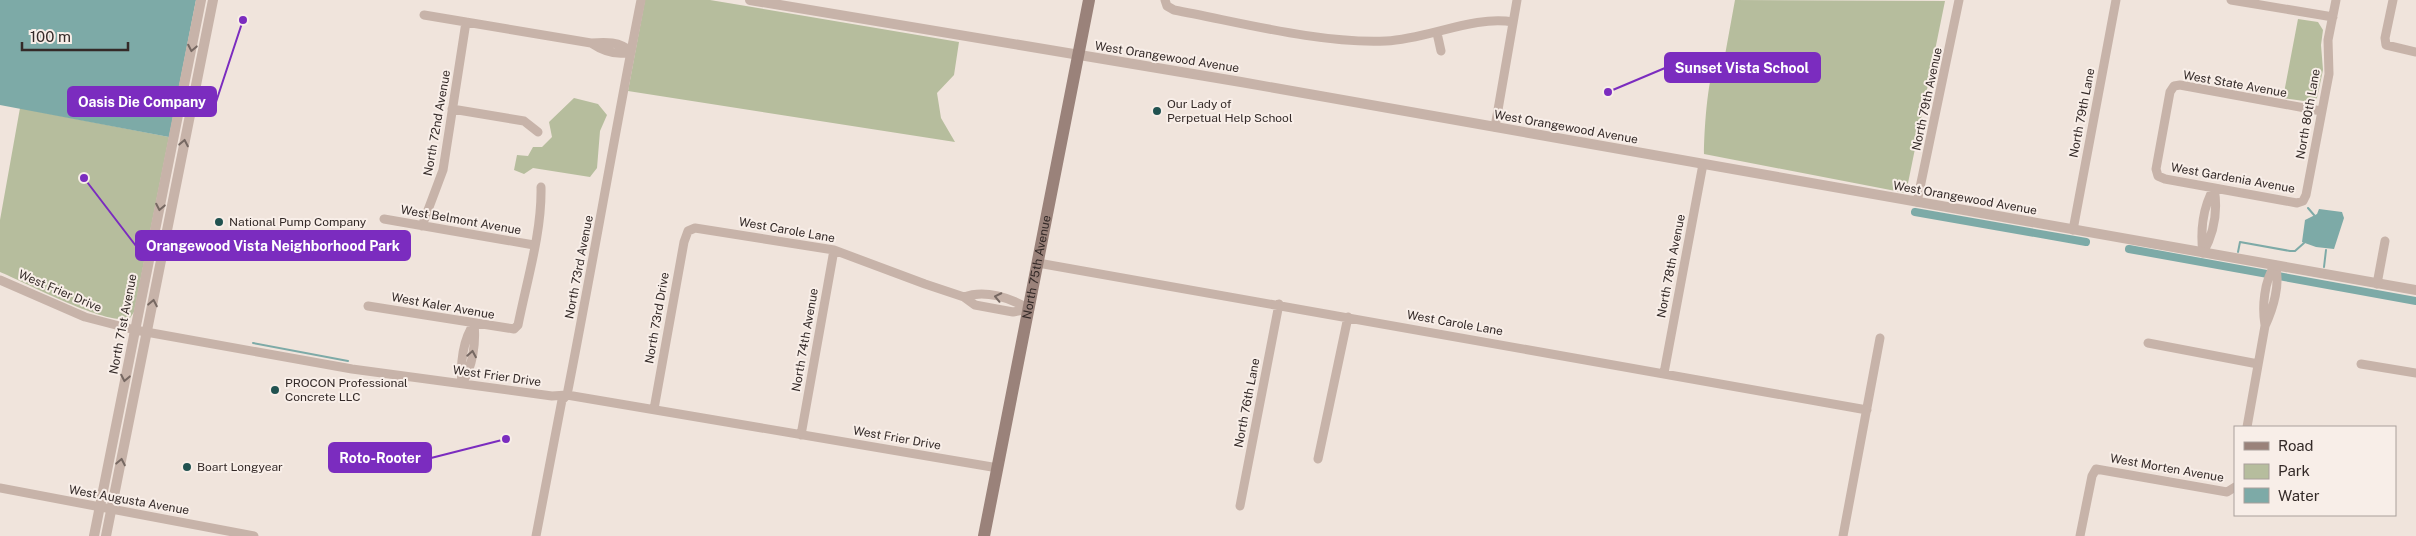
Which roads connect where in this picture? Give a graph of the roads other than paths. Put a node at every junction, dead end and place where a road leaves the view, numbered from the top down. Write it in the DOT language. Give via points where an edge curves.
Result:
graph roads {
  1 [pos="201,0"];
  2 [pos="212,0"];
  3 [pos="641,0"];
  4 [pos="750,0"];
  5 [pos="1090,0"];
  6 [pos="1517,0"];
  7 [pos="1960,0"];
  8 [pos="2116,0"];
  9 [pos="2231,0"];
  10 [pos="2336,0"];
  11 [pos="2393,0"];
  12 [pos="1166,3"];
  13 [pos="424,16"];
  14 [pos="2333,18"];
  15 [pos="466,22"];
  16 [pos="1513,22"];
  17 [pos="1437,33"];
  18 [pos="1441,50"];
  19 [pos="631,52"];
  20 [pos="2416,52"];
  21 [pos="1079,55"];
  22 [pos="452,109"];
  23 [pos="2321,111"];
  24 [pos="1495,127"];
  25 [pos="538,132"];
  26 [pos="1703,164"];
  27 [pos="2158,176"];
  28 [pos="541,187"];
  29 [pos="2214,188"];
  30 [pos="2303,201"];
  31 [pos="1917,202"];
  32 [pos="384,220"];
  33 [pos="422,226"];
  34 [pos="2074,230"];
  35 [pos="688,231"];
  36 [pos="154,236"];
  37 [pos="166,238"];
  38 [pos="2385,241"];
  39 [pos="534,245"];
  40 [pos="834,250"];
  41 [pos="2203,253"];
  42 [pos="1038,263"];
  43 [pos="2274,273"];
  44 [pos="0,280"];
  45 [pos="2377,284"];
  46 [pos="2416,290"];
  47 [pos="1279,304"];
  48 [pos="368,306"];
  49 [pos="1029,309"];
  50 [pos="1348,317"];
  51 [pos="474,324"];
  52 [pos="135,330"];
  53 [pos="147,332"];
  54 [pos="1880,338"];
  55 [pos="2148,343"];
  56 [pos="2258,364"];
  57 [pos="2361,364"];
  58 [pos="1664,373"];
  59 [pos="2416,373"];
  60 [pos="462,383"];
  61 [pos="567,394"];
  62 [pos="120,402"];
  63 [pos="132,404"];
  64 [pos="654,409"];
  65 [pos="1867,410"];
  66 [pos="2247,426"];
  67 [pos="802,435"];
  68 [pos="1318,460"];
  69 [pos="998,468"];
  70 [pos="0,488"];
  71 [pos="2234,488"];
  72 [pos="1240,506"];
  73 [pos="99,508"];
  74 [pos="111,510"];
  75 [pos="94,536"];
  76 [pos="106,536"];
  77 [pos="254,536"];
  78 [pos="536,536"];
  79 [pos="984,536"];
  80 [pos="1843,536"];
  81 [pos="2080,536"];
  1 -- 36 [label="street, North 71st Avenue, one-way"];
  37 -- 2 [label="street, North 71st Avenue, one-way"];
  3 -- 19 [label="street, North 73rd Avenue"];
  4 -- 21 [label="street, West Orangewood Avenue"];
  5 -- 21 [label="main road, North 75th Avenue"];
  6 -- 16 [label="street"];
  7 -- 31 [label="street, North 79th Avenue"];
  8 -- 34 [label="street, North 79th Lane"];
  9 -- 14 [label="street"];
  10 -- 14 [label="street, North 80th Lane"];
  11 -- 20 [label="street" via="2386,45"];
  12 -- 17 [label="street" via="1174,10 1354,40 1386,41"];
  13 -- 15 [label="street"];
  14 -- 23 [label="street, North 80th Lane" via="2328,40 2329,74"];
  15 -- 19 [label="street" via="591,43 624,45"];
  15 -- 22 [label="street, North 72nd Avenue"];
  16 -- 17 [label="street" via="1486,21"];
  16 -- 24 [label="street"];
  17 -- 18 [label="street"];
  19 -- 61 [label="street, North 73rd Avenue"];
  21 -- 24 [label="street, West Orangewood Avenue"];
  21 -- 42 [label="main road, North 75th Avenue"];
  22 -- 25 [label="street" via="524,121"];
  22 -- 33 [label="street, North 72nd Avenue" via="440,180"];
  23 -- 27 [label="street, West State Avenue" via="2174,86 2170,92 2156,169"];
  23 -- 30 [label="street, North 80th Lane"];
  24 -- 26 [label="street, West Orangewood Avenue"];
  26 -- 31 [label="street, West Orangewood Avenue"];
  26 -- 58 [label="street, North 78th Avenue"];
  27 -- 29 [label="street, West Gardenia Avenue"];
  28 -- 39 [label="street"];
  29 -- 30 [label="street, West Gardenia Avenue" via="2297,203"];
  29 -- 41 [label="street" via="2208,200 2209,221 2201,238"];
  31 -- 34 [label="street, West Orangewood Avenue"];
  32 -- 33 [label="street, West Belmont Avenue"];
  33 -- 39 [label="street, West Belmont Avenue"];
  34 -- 41 [label="street, West Orangewood Avenue"];
  35 -- 40 [label="street, West Carole Lane" via="695,228"];
  35 -- 64 [label="street, North 73rd Drive"];
  36 -- 37 [label="street"];
  36 -- 52 [label="street, North 71st Avenue"];
  53 -- 37 [label="street, North 71st Avenue, one-way"];
  38 -- 45 [label="street"];
  39 -- 51 [label="street, West Kaler Avenue" via="518,325 514,330"];
  40 -- 49 [label="street, West Carole Lane" via="964,297 986,294 1015,300"];
  40 -- 67 [label="street, North 74th Avenue"];
  41 -- 43 [label="street, West Orangewood Avenue"];
  42 -- 47 [label="street, West Carole Lane"];
  42 -- 49 [label="main road, North 75th Avenue"];
  43 -- 45 [label="street, West Orangewood Avenue"];
  43 -- 56 [label="street"];
  44 -- 52 [label="street, West Frier Drive" via="85,317"];
  45 -- 46 [label="street, West Orangewood Avenue"];
  47 -- 50 [label="street, West Carole Lane"];
  47 -- 72 [label="street, North 76th Lane"];
  48 -- 51 [label="street, West Kaler Avenue"];
  49 -- 69 [label="main road, North 75th Avenue"];
  50 -- 58 [label="street, West Carole Lane"];
  50 -- 68 [label="street"];
  51 -- 60 [label="street" via="468,374"];
  52 -- 53 [label="street, West Frier Drive"];
  52 -- 62 [label="street, North 71st Avenue, one-way"];
  53 -- 60 [label="street, West Frier Drive" via="352,369"];
  53 -- 63 [label="street, North 71st Avenue"];
  54 -- 65 [label="street"];
  55 -- 56 [label="street"];
  56 -- 66 [label="street"];
  57 -- 59 [label="street"];
  58 -- 65 [label="street, West Carole Lane"];
  60 -- 61 [label="street, West Frier Drive" via="552,396"];
  61 -- 64 [label="street, West Frier Drive"];
  61 -- 78 [label="street, North 73rd Avenue" via="562,400"];
  62 -- 63 [label="street"];
  62 -- 73 [label="street, North 71st Avenue"];
  74 -- 63 [label="street, North 71st Avenue, one-way"];
  64 -- 67 [label="street, West Frier Drive"];
  65 -- 80 [label="street"];
  67 -- 69 [label="street, West Frier Drive"];
  69 -- 79 [label="main road, North 75th Avenue"];
  70 -- 73 [label="street, West Augusta Avenue"];
  71 -- 81 [label="street, West Morten Avenue" via="2227,492 2096,469"];
  73 -- 74 [label="street, West Augusta Avenue"];
  73 -- 75 [label="street, North 71st Avenue"];
  74 -- 76 [label="street, North 71st Avenue"];
  74 -- 77 [label="street, West Augusta Avenue"];
}
